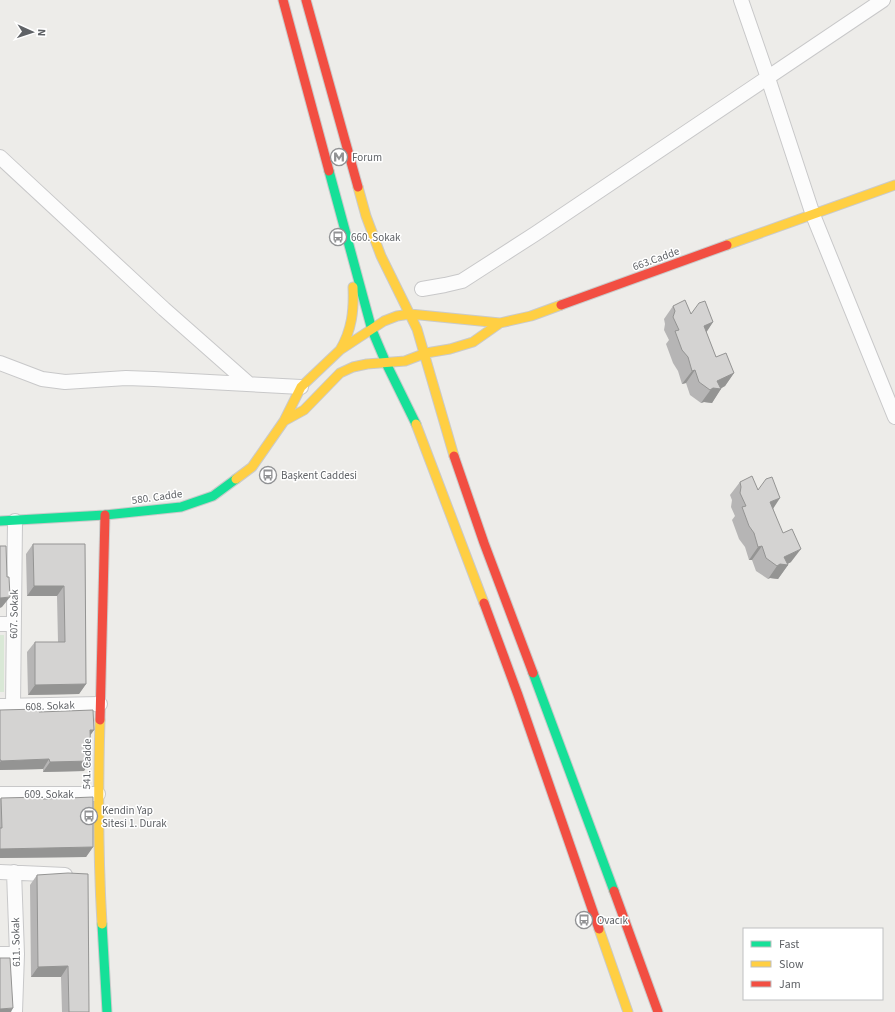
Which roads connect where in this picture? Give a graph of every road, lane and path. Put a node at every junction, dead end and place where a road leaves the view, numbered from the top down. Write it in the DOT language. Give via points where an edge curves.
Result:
graph roads {
  1 [pos="283,0"];
  2 [pos="306,0"];
  3 [pos="741,0"];
  4 [pos="883,0"];
  5 [pos="768,78"];
  6 [pos="0,157"];
  7 [pos="895,185"];
  8 [pos="813,215"];
  9 [pos="352,258"];
  10 [pos="422,289"];
  11 [pos="410,314"];
  12 [pos="500,323"];
  13 [pos="372,330"];
  14 [pos="340,350"];
  15 [pos="426,353"];
  16 [pos="0,363"];
  17 [pos="386,363"];
  18 [pos="249,384"];
  19 [pos="301,387"];
  20 [pos="895,417"];
  21 [pos="284,421"];
  22 [pos="105,516"];
  23 [pos="0,521"];
  24 [pos="15,521"];
  25 [pos="0,624"];
  26 [pos="14,624"];
  27 [pos="100,704"];
  28 [pos="7,706"];
  29 [pos="0,794"];
  30 [pos="98,794"];
  31 [pos="0,872"];
  32 [pos="14,872"];
  33 [pos="100,877"];
  34 [pos="0,954"];
  35 [pos="17,954"];
  36 [pos="16,1012"];
  37 [pos="107,1012"];
  38 [pos="628,1012"];
  39 [pos="658,1012"];
  1 -- 9 [label="main road"];
  2 -- 11 [label="main road" via="366,216 381,256"];
  3 -- 5 [label="street"];
  4 -- 5 [label="street"];
  5 -- 8 [label="street"];
  5 -- 10 [label="street" via="462,281"];
  6 -- 18 [label="street"];
  7 -- 8 [label="main road, 663.Cadde"];
  8 -- 12 [label="main road, 663.Cadde" via="531,316"];
  8 -- 20 [label="street"];
  9 -- 13 [label="main road"];
  9 -- 14 [label="main road" via="353,321 350,335"];
  11 -- 12 [label="main road"];
  11 -- 13 [label="main road" via="397,316"];
  11 -- 15 [label="main road"];
  12 -- 15 [label="main road, 663.Cadde" via="473,342"];
  13 -- 14 [label="main road"];
  13 -- 17 [label="main road"];
  14 -- 19 [label="main road, 580. Cadde"];
  15 -- 17 [label="main road, 663.Cadde" via="405,361"];
  15 -- 39 [label="main road" via="456,461 484,543"];
  16 -- 18 [label="street" via="42,379 65,382 147,378"];
  17 -- 21 [label="main road, 663.Cadde" via="360,365 340,373 304,410"];
  17 -- 38 [label="main road" via="415,422 463,544"];
  18 -- 19 [label="street"];
  19 -- 21 [label="main road, 580. Cadde"];
  21 -- 22 [label="main road, 580. Cadde" via="252,467 213,496 181,507"];
  22 -- 24 [label="main road, 580. Cadde"];
  22 -- 27 [label="main road, 541. Cadde"];
  23 -- 24 [label="main road, 580. Cadde"];
  24 -- 26 [label="street, 607. Sokak"];
  25 -- 26 [label="street"];
  26 -- 28 [label="street, 607. Sokak"];
  27 -- 28 [label="street, 608. Sokak"];
  27 -- 30 [label="main road, 541. Cadde"];
  29 -- 30 [label="street, 609. Sokak"];
  30 -- 33 [label="main road, 541. Cadde"];
  31 -- 32 [label="street"];
  32 -- 33 [label="street"];
  32 -- 35 [label="street, 611. Sokak"];
  33 -- 37 [label="main road, 541. Cadde"];
  34 -- 35 [label="street"];
  35 -- 36 [label="street, 611. Sokak"];
}
